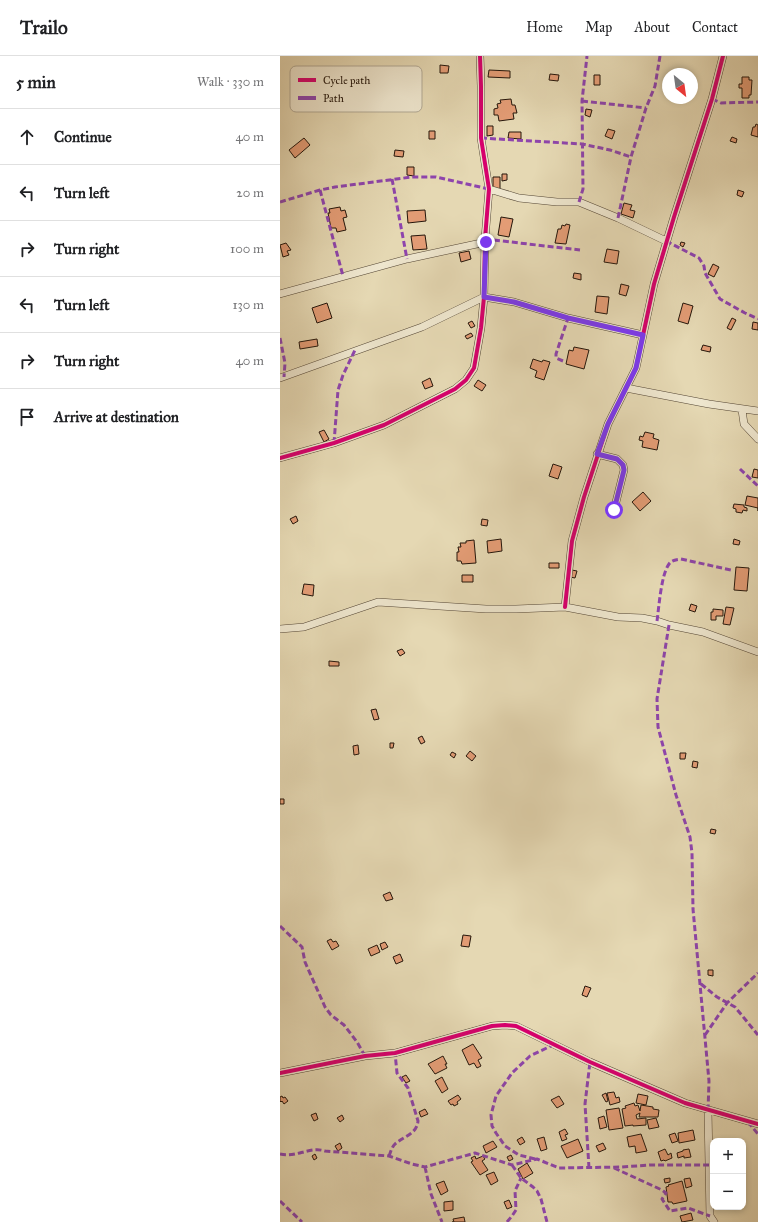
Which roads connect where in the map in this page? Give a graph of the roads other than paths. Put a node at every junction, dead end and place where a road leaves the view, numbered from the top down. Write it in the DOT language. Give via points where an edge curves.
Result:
graph roads {
  1 [pos="480,56"];
  2 [pos="723,56"];
  3 [pos="489,189"];
  4 [pos="666,241"];
  5 [pos="486,242"];
  6 [pos="280,294"];
  7 [pos="484,297"];
  8 [pos="643,335"];
  9 [pos="280,378"];
  10 [pos="626,388"];
  11 [pos="742,410"];
  12 [pos="758,411"];
  13 [pos="758,439"];
  14 [pos="597,454"];
  15 [pos="280,458"];
  16 [pos="614,510"];
  17 [pos="565,607"];
  18 [pos="280,629"];
  19 [pos="758,652"];
  20 [pos="280,1073"];
  21 [pos="708,1111"];
  22 [pos="758,1124"];
  23 [pos="714,1222"];
  1 -- 3 [label="street" via="480,138"];
  2 -- 4 [label="street" via="712,99"];
  3 -- 4 [label="street" via="519,198 580,202"];
  3 -- 5 [label="street"];
  4 -- 8 [label="street"];
  5 -- 6 [label="street" via="407,259"];
  5 -- 7 [label="street"];
  7 -- 8 [label="street" via="514,302 568,318"];
  7 -- 9 [label="street" via="422,327"];
  7 -- 15 [label="street" via="474,368 466,380 455,389 384,425 334,443"];
  8 -- 10 [label="street" via="636,368"];
  10 -- 11 [label="street"];
  10 -- 14 [label="street"];
  11 -- 12 [label="street"];
  11 -- 13 [label="street" via="744,424"];
  14 -- 16 [label="street" via="617,459 623,465"];
  14 -- 17 [label="street" via="572,541"];
  17 -- 18 [label="street" via="516,610 378,602 304,627"];
  17 -- 19 [label="street" via="657,621 703,632"];
  20 -- 21 [label="street" via="365,1056 395,1053 492,1026 505,1025 516,1026 596,1065"];
  21 -- 22 [label="street"];
  21 -- 23 [label="street" via="710,1216"];
}
